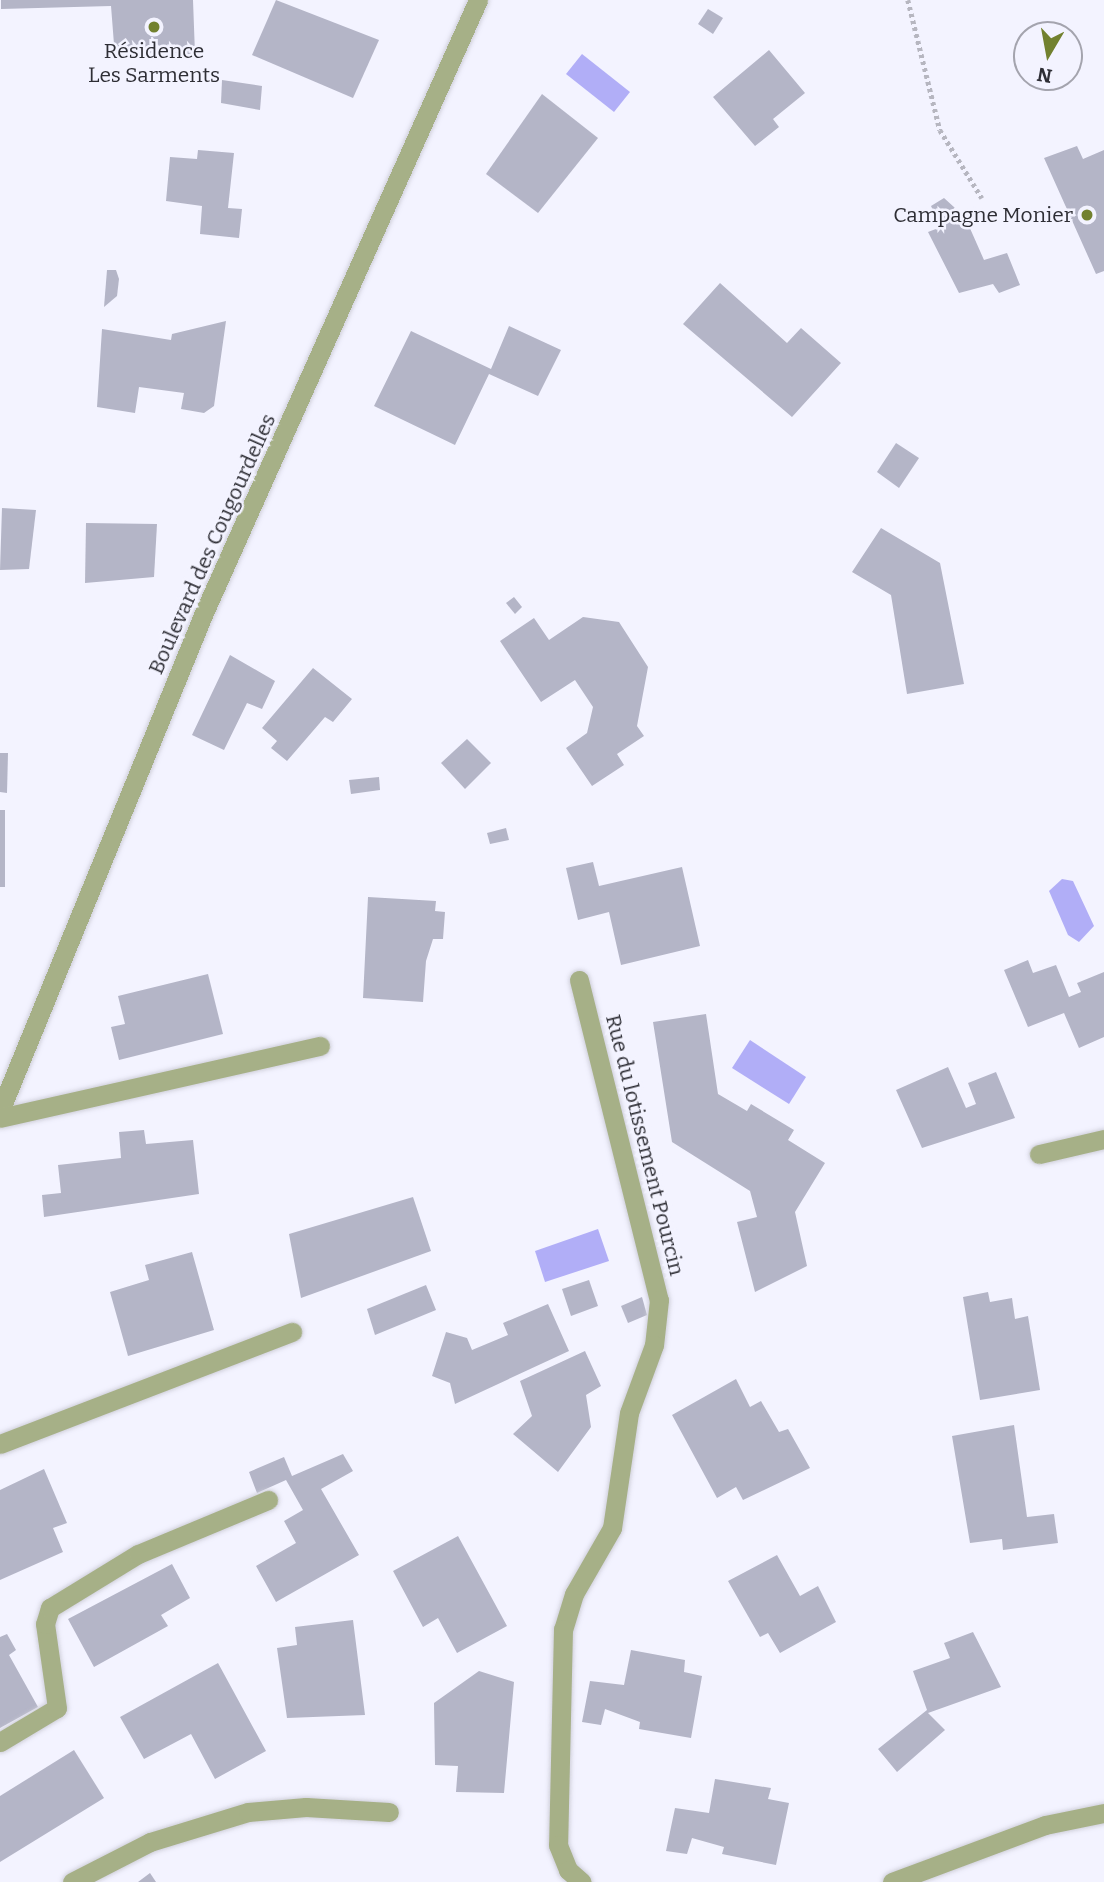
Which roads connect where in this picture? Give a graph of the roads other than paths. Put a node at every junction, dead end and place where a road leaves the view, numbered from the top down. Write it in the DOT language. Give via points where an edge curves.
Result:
graph roads {
  1 [pos="478,0"];
  2 [pos="579,980"];
  3 [pos="320,1046"];
  4 [pos="0,1111"];
  5 [pos="0,1118"];
  6 [pos="1104,1139"];
  7 [pos="1039,1154"];
  8 [pos="292,1332"];
  9 [pos="0,1444"];
  10 [pos="268,1500"];
  11 [pos="0,1742"];
  12 [pos="389,1812"];
  13 [pos="1104,1813"];
  14 [pos="72,1882"];
  15 [pos="582,1882"];
  16 [pos="892,1882"];
  1 -- 4 [label="street, Boulevard des Cougourdelles" via="203,615"];
  2 -- 15 [label="street, Rue du lotissement Pourcin" via="659,1300 654,1345 629,1413 612,1528 574,1594 563,1629 558,1845 568,1870"];
  3 -- 5 [label="street"];
  6 -- 7 [label="street"];
  8 -- 9 [label="street"];
  10 -- 11 [label="street" via="138,1554 50,1608 45,1624 57,1708"];
  12 -- 14 [label="street" via="306,1807 248,1812 150,1842"];
  13 -- 16 [label="street" via="1045,1825"];
}
